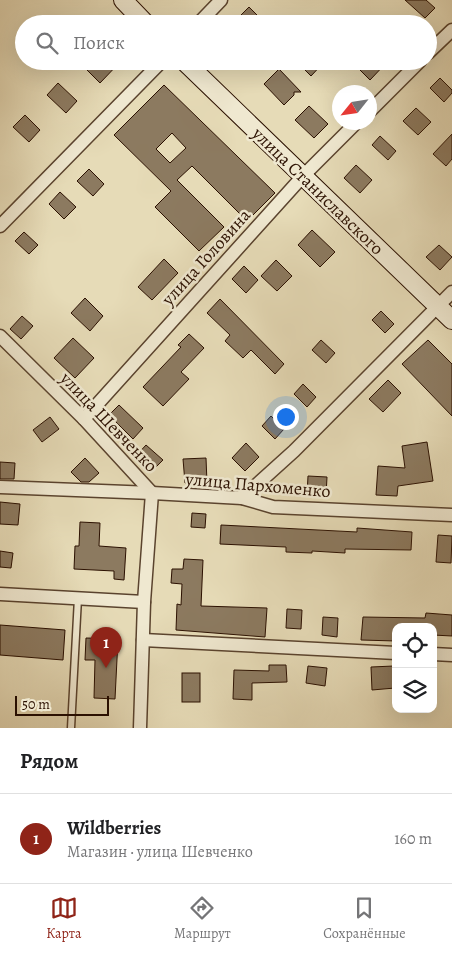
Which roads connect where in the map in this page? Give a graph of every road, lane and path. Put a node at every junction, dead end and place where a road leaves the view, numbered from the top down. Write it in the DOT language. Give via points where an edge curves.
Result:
graph roads {
  1 [pos="123,0"];
  2 [pos="221,0"];
  3 [pos="137,15"];
  4 [pos="207,15"];
  5 [pos="452,30"];
  6 [pos="437,44"];
  7 [pos="153,70"];
  8 [pos="193,70"];
  9 [pos="411,70"];
  10 [pos="377,104"];
  11 [pos="349,130"];
  12 [pos="303,176"];
  13 [pos="0,226"];
  14 [pos="452,292"];
  15 [pos="438,306"];
  16 [pos="452,320"];
  17 [pos="0,336"];
  18 [pos="84,419"];
  19 [pos="0,487"];
  20 [pos="152,493"];
  21 [pos="242,498"];
  22 [pos="452,515"];
  23 [pos="0,594"];
  24 [pos="78,598"];
  25 [pos="144,602"];
  26 [pos="144,640"];
  27 [pos="392,653"];
  28 [pos="437,654"];
  29 [pos="452,655"];
  30 [pos="71,728"];
  31 [pos="140,728"];
  1 -- 3 [label="street"];
  2 -- 4 [label="street"];
  5 -- 6 [label="street"];
  7 -- 13 [label="street"];
  8 -- 12 [label="street, улица Станиславского"];
  9 -- 10 [label="street"];
  11 -- 12 [label="street, улица Головина"];
  12 -- 15 [label="street, улица Станиславского"];
  12 -- 18 [label="street, улица Головина"];
  14 -- 15 [label="street"];
  15 -- 16 [label="street, улица Станиславского"];
  15 -- 21 [label="street"];
  17 -- 18 [label="street, улица Шевченко"];
  18 -- 20 [label="street, улица Шевченко"];
  19 -- 20 [label="street, улица Пархоменко"];
  20 -- 21 [label="street, улица Пархоменко"];
  20 -- 25 [label="street, улица Шевченко"];
  21 -- 22 [label="street, улица Пархоменко" via="273,507"];
  23 -- 24 [label="street"];
  24 -- 25 [label="street"];
  24 -- 30 [label="lane"];
  25 -- 26 [label="street, улица Шевченко"];
  26 -- 27 [label="street"];
  26 -- 31 [label="street, улица Шевченко"];
  28 -- 29 [label="street"];
}
